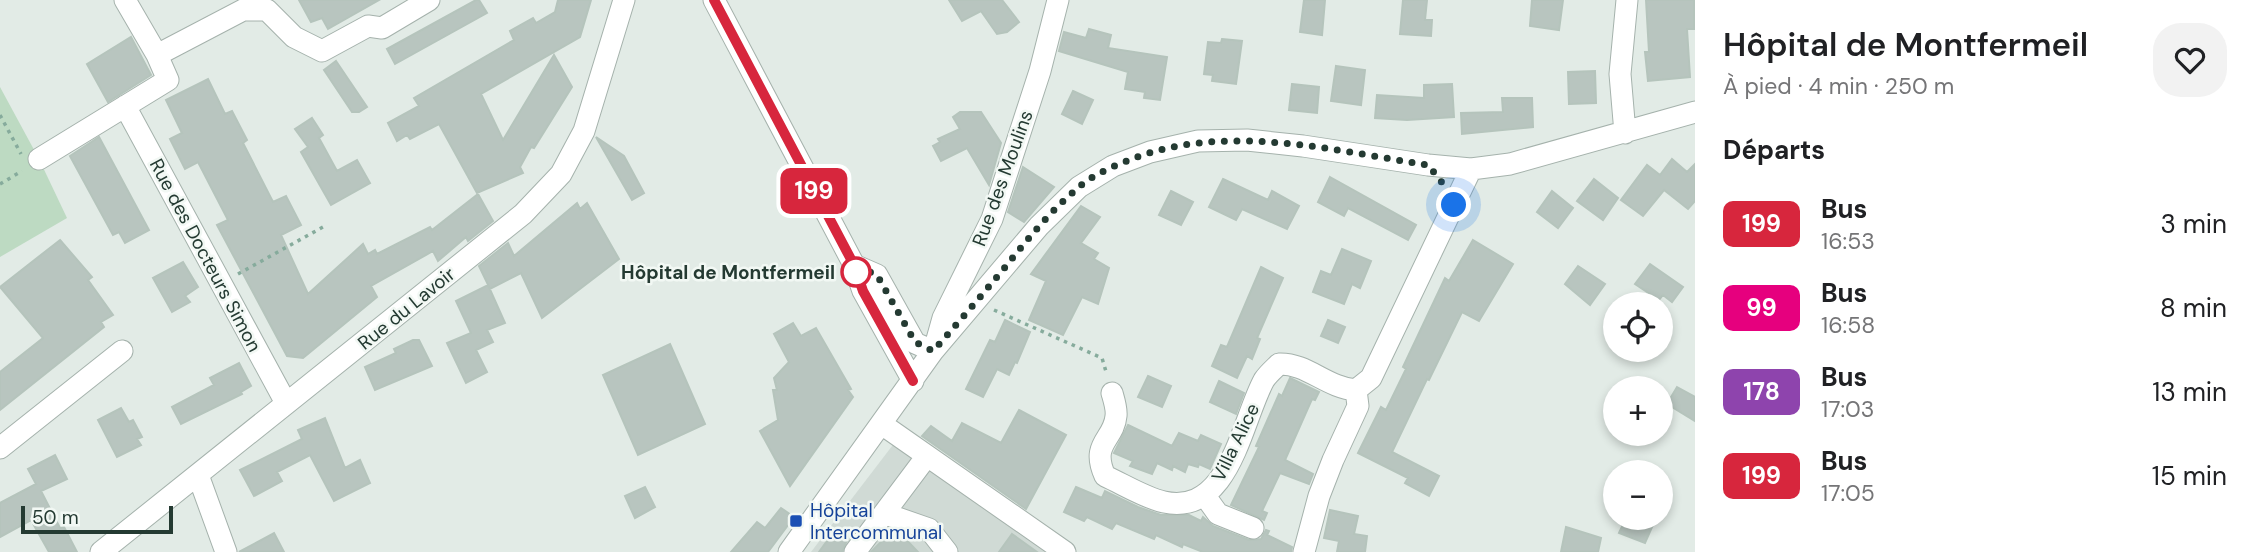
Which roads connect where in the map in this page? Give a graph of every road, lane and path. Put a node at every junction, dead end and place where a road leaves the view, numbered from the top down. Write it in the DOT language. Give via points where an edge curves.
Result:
graph roads {
  1 [pos="125,0"];
  2 [pos="429,0"];
  3 [pos="624,0"];
  4 [pos="714,0"];
  5 [pos="1058,0"];
  6 [pos="1627,0"];
  7 [pos="157,54"];
  8 [pos="125,106"];
  9 [pos="1695,112"];
  10 [pos="0,115"];
  11 [pos="1625,133"];
  12 [pos="30,161"];
  13 [pos="1428,165"];
  14 [pos="1471,169"];
  15 [pos="0,184"];
  16 [pos="1454,205"];
  17 [pos="323,227"];
  18 [pos="856,272"];
  19 [pos="221,283"];
  20 [pos="970,298"];
  21 [pos="122,351"];
  22 [pos="933,351"];
  23 [pos="913,381"];
  24 [pos="1356,390"];
  25 [pos="1112,393"];
  26 [pos="286,403"];
  27 [pos="883,425"];
  28 [pos="0,448"];
  29 [pos="928,456"];
  30 [pos="198,475"];
  31 [pos="1205,496"];
  32 [pos="886,514"];
  33 [pos="1253,528"];
  34 [pos="1058,550"];
  35 [pos="101,552"];
  36 [pos="226,552"];
  37 [pos="789,552"];
  38 [pos="855,552"];
  39 [pos="947,552"];
  40 [pos="1304,552"];
  1 -- 7 [label="street"];
  2 -- 7 [label="street" via="382,28 368,26 322,51 294,37 267,10 243,10"];
  3 -- 26 [label="street, Rue du Lavoir" via="584,131 561,174 523,214"];
  4 -- 18 [label="street"];
  5 -- 20 [label="street, Rue des Moulins"];
  6 -- 11 [label="street" via="1620,74"];
  7 -- 8 [label="street" via="168,80"];
  8 -- 12 [label="street"];
  8 -- 19 [label="street, Rue des Docteurs Simon"];
  9 -- 11 [label="street"];
  10 -- 12 [label="path"];
  11 -- 14 [label="street" via="1510,164"];
  12 -- 15 [label="path"];
  13 -- 14 [label="street"];
  13 -- 16 [label="street"];
  13 -- 20 [label="street" via="1247,140 1198,141 1150,152 1113,166 1079,187"];
  14 -- 16 [label="street"];
  16 -- 24 [label="street" via="1371,378"];
  17 -- 19 [label="path"];
  18 -- 22 [label="street" via="877,275 915,342"];
  18 -- 23 [label="street"];
  19 -- 26 [label="street, Rue des Docteurs Simon"];
  20 -- 22 [label="street, Rue des Moulins" via="943,318"];
  20 -- 25 [label="path" via="1102,358"];
  21 -- 28 [label="street"];
  22 -- 23 [label="street, Rue des Moulins"];
  23 -- 27 [label="street, Rue des Moulins"];
  24 -- 31 [label="street, Villa Alice" via="1342,389 1293,364 1279,365 1265,378 1221,481"];
  24 -- 40 [label="street" via="1358,405 1319,495"];
  25 -- 31 [label="street, Villa Alice" via="1116,417 1099,462 1105,476 1164,502 1186,503"];
  26 -- 30 [label="street, Rue du Lavoir"];
  27 -- 29 [label="street"];
  27 -- 37 [label="street, Rue des Moulins"];
  29 -- 32 [label="street"];
  29 -- 34 [label="street"];
  30 -- 35 [label="street, Rue du Lavoir"];
  30 -- 36 [label="street"];
  31 -- 33 [label="street" via="1218,514"];
  32 -- 38 [label="street"];
  32 -- 39 [label="street" via="929,529"];
}
